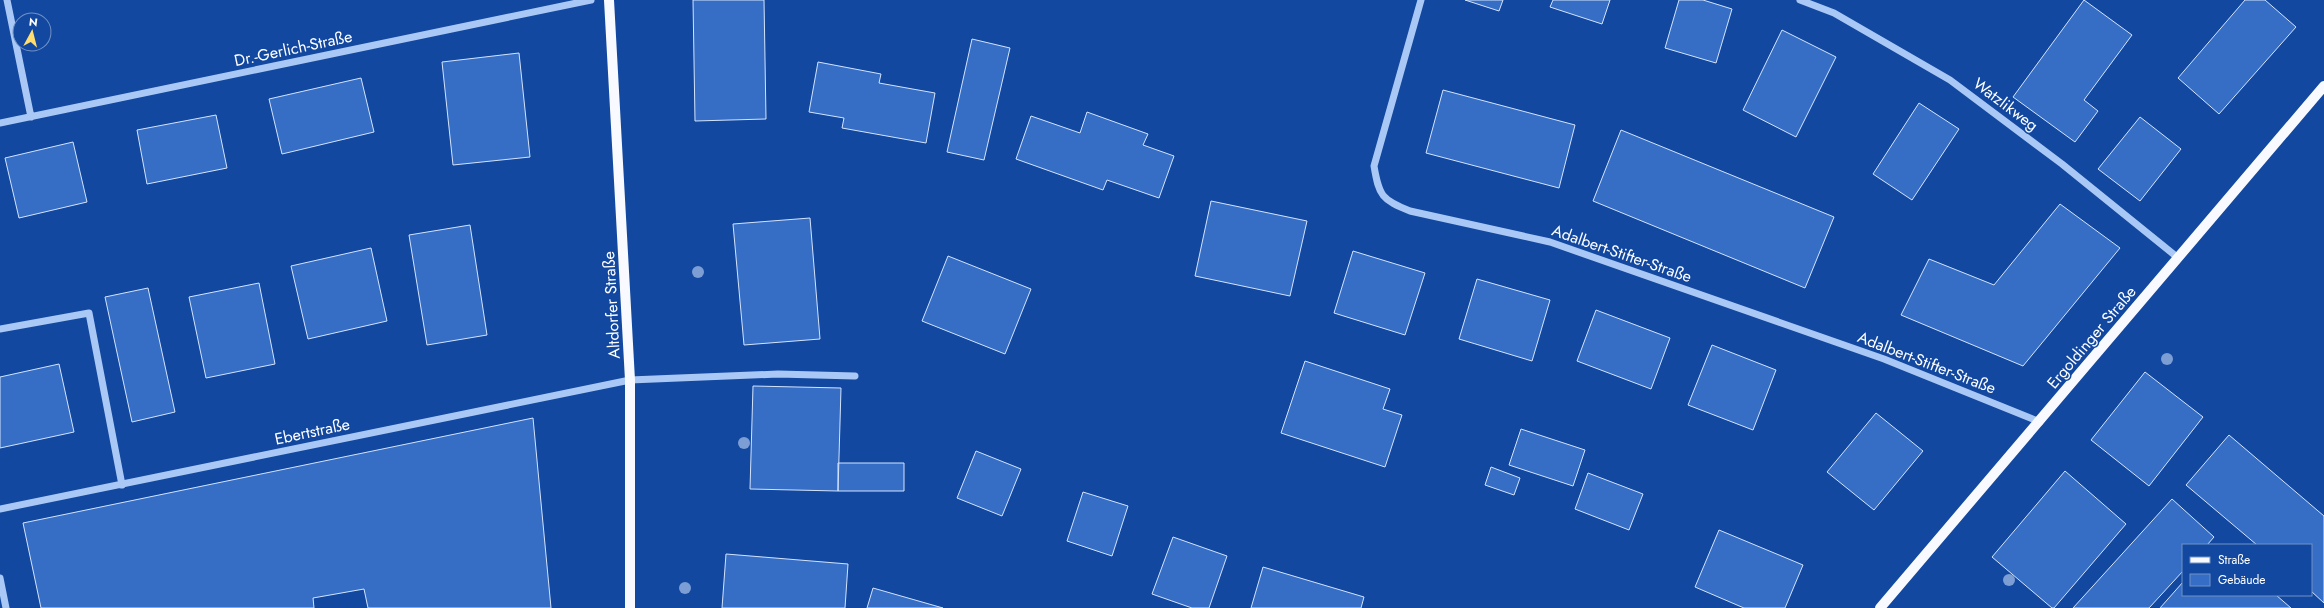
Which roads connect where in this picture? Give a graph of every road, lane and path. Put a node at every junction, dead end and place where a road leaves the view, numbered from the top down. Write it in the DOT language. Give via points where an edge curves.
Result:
graph roads {
  1 [pos="7,0"];
  2 [pos="591,0"];
  3 [pos="609,0"];
  4 [pos="1421,0"];
  5 [pos="1800,0"];
  6 [pos="2324,86"];
  7 [pos="31,117"];
  8 [pos="0,123"];
  9 [pos="2177,257"];
  10 [pos="0,329"];
  11 [pos="855,376"];
  12 [pos="630,380"];
  13 [pos="2040,422"];
  14 [pos="122,484"];
  15 [pos="0,509"];
  16 [pos="0,578"];
  17 [pos="6,608"];
  18 [pos="630,608"];
  19 [pos="1880,608"];
  1 -- 7 [label="street"];
  2 -- 7 [label="street, Dr.-Gerlich-Straße"];
  3 -- 12 [label="main road, Altdorfer Straße"];
  4 -- 13 [label="street, Adalbert-Stifter-Straße" via="1374,166 1377,188 1390,203 1410,211 1550,242 1884,359"];
  5 -- 9 [label="street, Watzlikweg" via="1834,13 1950,80 2062,164"];
  6 -- 9 [label="main road, Ergoldinger Straße"];
  7 -- 8 [label="street, Dr.-Gerlich-Straße"];
  9 -- 13 [label="main road, Ergoldinger Straße"];
  10 -- 14 [label="street" via="89,313"];
  11 -- 12 [label="street, Ebertstraße" via="778,374"];
  12 -- 14 [label="street, Ebertstraße"];
  12 -- 18 [label="main road, Altdorfer Straße"];
  13 -- 19 [label="main road, Ergoldinger Straße"];
  14 -- 15 [label="street, Ebertstraße"];
  16 -- 17 [label="street"];
}
